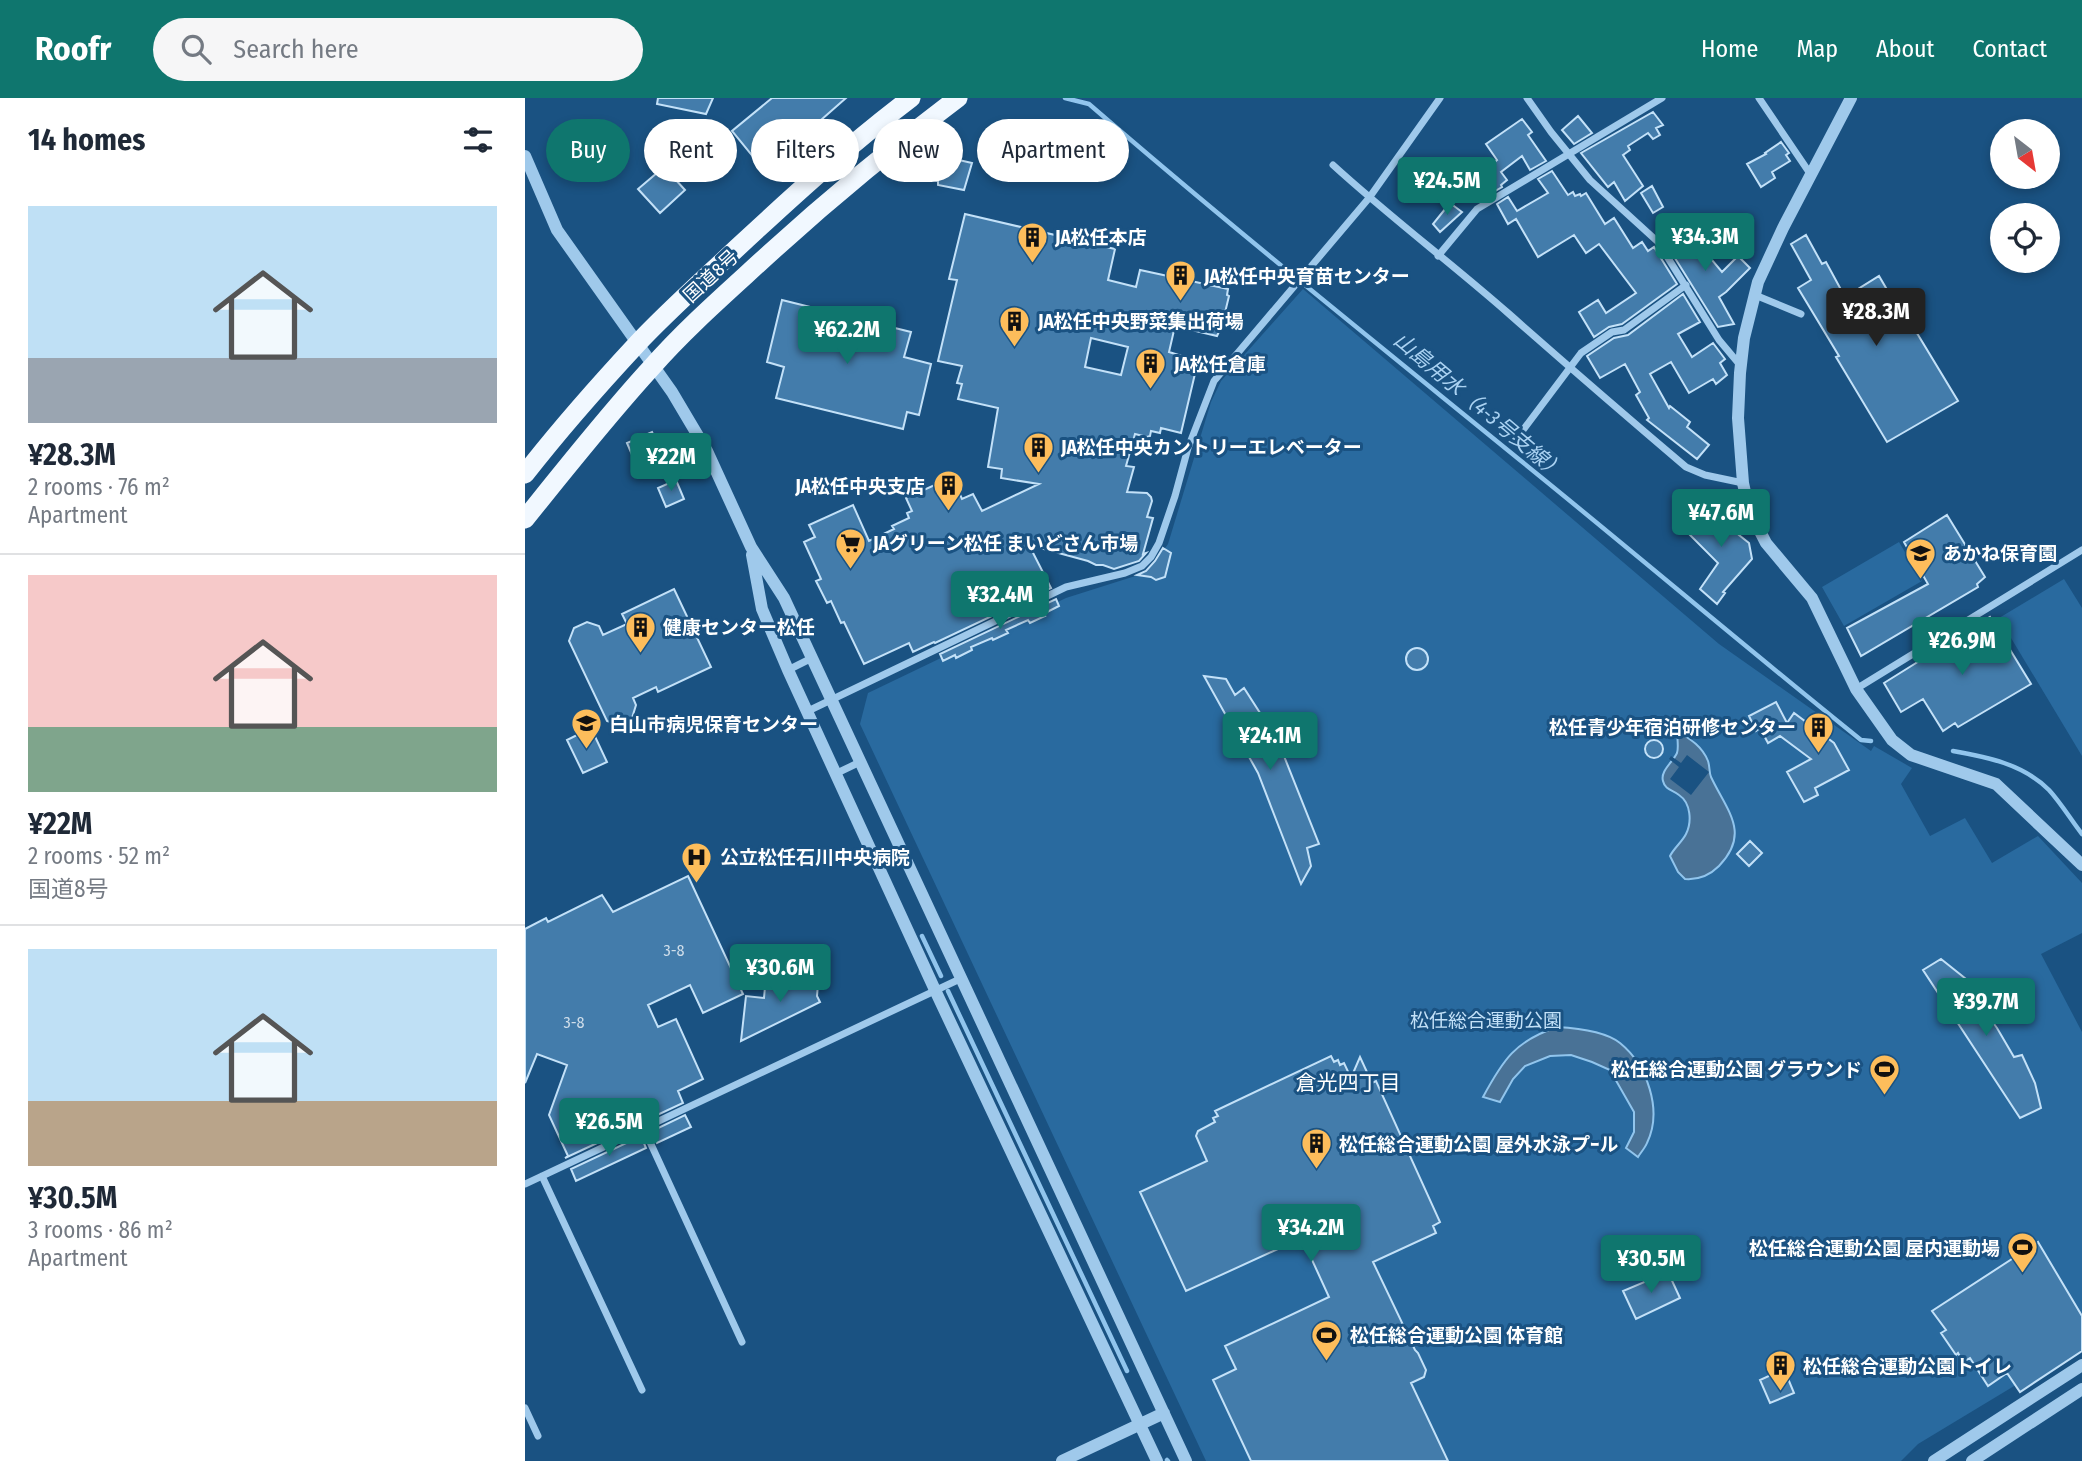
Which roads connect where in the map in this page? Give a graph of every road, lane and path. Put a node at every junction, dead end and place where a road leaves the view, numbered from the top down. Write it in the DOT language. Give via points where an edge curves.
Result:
graph roads {
  1 [pos="911,98"];
  2 [pos="958,98"];
  3 [pos="1440,98"];
  4 [pos="1527,98"];
  5 [pos="1662,98"];
  6 [pos="1759,98"];
  7 [pos="1851,98"];
  8 [pos="1568,153"];
  9 [pos="525,156"];
  10 [pos="1333,165"];
  11 [pos="1812,176"];
  12 [pos="1369,198"];
  13 [pos="1438,256"];
  14 [pos="1686,285"];
  15 [pos="1755,295"];
  16 [pos="1801,314"];
  17 [pos="637,345"];
  18 [pos="652,366"];
  19 [pos="1741,366"];
  20 [pos="1569,368"];
  21 [pos="1514,442"];
  22 [pos="525,474"];
  23 [pos="1743,483"];
  24 [pos="525,519"];
  25 [pos="751,547"];
  26 [pos="2082,550"];
  27 [pos="812,658"];
  28 [pos="788,670"];
  29 [pos="1856,689"];
  30 [pos="833,700"];
  31 [pos="808,711"];
  32 [pos="860,762"];
  33 [pos="835,774"];
  34 [pos="2082,865"];
  35 [pos="963,978"];
  36 [pos="935,990"];
  37 [pos="644,1129"];
  38 [pos="543,1176"];
  39 [pos="525,1184"];
  40 [pos="742,1342"];
  41 [pos="2082,1365"];
  42 [pos="2082,1389"];
  43 [pos="642,1390"];
  44 [pos="525,1408"];
  45 [pos="1164,1413"];
  46 [pos="1140,1424"];
  47 [pos="538,1436"];
  48 [pos="1062,1461"];
  49 [pos="1157,1461"];
  50 [pos="1186,1461"];
  51 [pos="1934,1461"];
  52 [pos="1972,1461"];
  1 -- 17 [label="highway, 国道8号" via="790,199"];
  2 -- 18 [label="highway, 国道8号" via="811,216"];
  3 -- 12 [label="street"];
  4 -- 8 [label="street"];
  5 -- 8 [label="street"];
  6 -- 11 [label="street"];
  7 -- 11 [label="street"];
  8 -- 13 [label="street" via="1477,209"];
  8 -- 14 [label="street" via="1590,180 1658,242"];
  9 -- 17 [label="street" via="557,230"];
  10 -- 12 [label="street"];
  11 -- 15 [label="street" via="1783,228"];
  12 -- 13 [label="street"];
  12 -- 30 [label="street" via="1214,381 1159,543 1142,566 1066,587"];
  13 -- 20 [label="street"];
  14 -- 19 [label="street" via="1719,340"];
  14 -- 20 [label="street" via="1624,330 1612,332 1581,353"];
  15 -- 16 [label="street"];
  15 -- 19 [label="street"];
  17 -- 18 [label="street"];
  17 -- 22 [label="highway, 国道8号"];
  18 -- 24 [label="highway, 国道8号"];
  18 -- 25 [label="street" via="706,452"];
  19 -- 23 [label="street" via="1738,418"];
  20 -- 21 [label="street"];
  20 -- 23 [label="street" via="1686,467"];
  23 -- 29 [label="street" via="1749,510 1766,543 1812,598"];
  25 -- 27 [label="street" via="784,598"];
  25 -- 28 [label="street" via="762,608"];
  26 -- 29 [label="street"];
  27 -- 28 [label="street"];
  27 -- 30 [label="street"];
  28 -- 31 [label="street"];
  29 -- 34 [label="street" via="1892,740 1911,755 1996,784"];
  30 -- 31 [label="street"];
  30 -- 32 [label="street"];
  31 -- 33 [label="street"];
  32 -- 33 [label="street"];
  32 -- 35 [label="street"];
  33 -- 36 [label="street"];
  35 -- 36 [label="street"];
  35 -- 45 [label="street"];
  36 -- 37 [label="street"];
  36 -- 46 [label="street"];
  37 -- 38 [label="street"];
  37 -- 40 [label="street"];
  38 -- 39 [label="street"];
  38 -- 43 [label="street"];
  41 -- 51 [label="street"];
  42 -- 52 [label="street"];
  44 -- 47 [label="street"];
  45 -- 46 [label="street"];
  45 -- 50 [label="street"];
  46 -- 48 [label="street"];
  46 -- 49 [label="street"];
}
